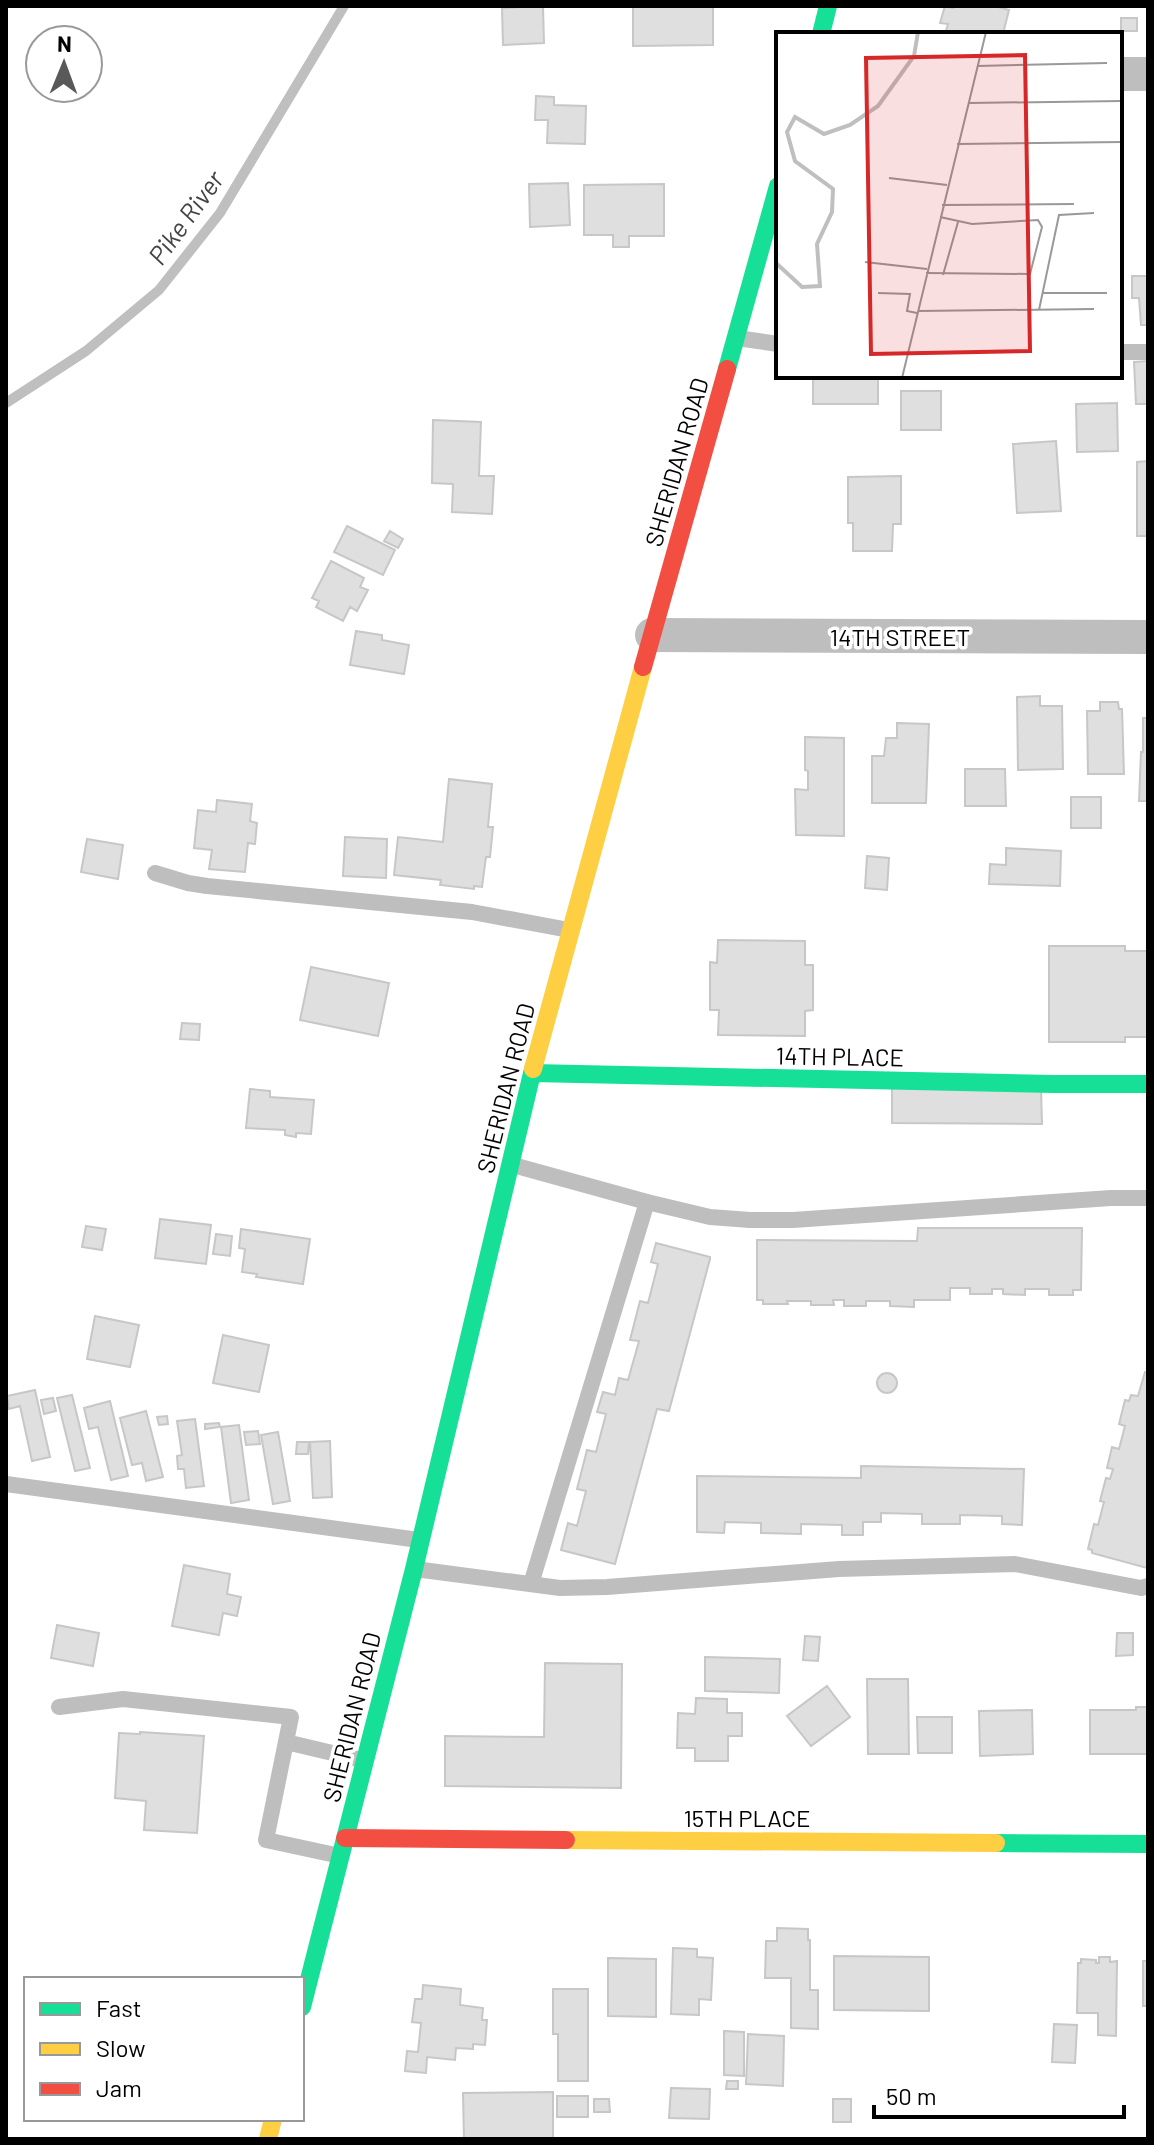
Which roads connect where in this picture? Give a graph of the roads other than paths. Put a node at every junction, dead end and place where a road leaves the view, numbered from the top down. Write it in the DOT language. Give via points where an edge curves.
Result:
graph roads {
  1 [pos="828,6"];
  2 [pos="822,32"];
  3 [pos="1122,74"];
  4 [pos="1148,74"];
  5 [pos="776,193"];
  6 [pos="735,338"];
  7 [pos="776,344"];
  8 [pos="1122,352"];
  9 [pos="1148,352"];
  10 [pos="652,635"];
  11 [pos="1148,637"];
  12 [pos="155,873"];
  13 [pos="571,930"];
  14 [pos="532,1073"];
  15 [pos="1148,1084"];
  16 [pos="510,1164"];
  17 [pos="1148,1198"];
  18 [pos="647,1202"];
  19 [pos="6,1484"];
  20 [pos="421,1540"];
  21 [pos="414,1569"];
  22 [pos="531,1584"];
  23 [pos="1148,1586"];
  24 [pos="59,1707"];
  25 [pos="286,1742"];
  26 [pos="365,1761"];
  27 [pos="345,1838"];
  28 [pos="1148,1844"];
  29 [pos="341,1856"];
  30 [pos="304,1999"];
  1 -- 2 [label="main road"];
  3 -- 4 [label="street"];
  5 -- 6 [label="main road, SHERIDAN ROAD"];
  6 -- 7 [label="lane"];
  6 -- 10 [label="main road, SHERIDAN ROAD"];
  8 -- 9 [label="lane"];
  10 -- 11 [label="street, 14TH STREET"];
  10 -- 13 [label="main road, SHERIDAN ROAD"];
  12 -- 13 [label="lane" via="207,886 472,912"];
  13 -- 14 [label="main road, SHERIDAN ROAD"];
  14 -- 15 [label="main road, 14TH PLACE"];
  14 -- 16 [label="main road, SHERIDAN ROAD"];
  16 -- 18 [label="lane"];
  16 -- 20 [label="main road, SHERIDAN ROAD"];
  17 -- 18 [label="lane" via="778,1220 710,1217"];
  18 -- 22 [label="lane"];
  19 -- 20 [label="lane"];
  20 -- 21 [label="main road, SHERIDAN ROAD"];
  21 -- 22 [label="lane"];
  21 -- 26 [label="main road, SHERIDAN ROAD"];
  22 -- 23 [label="lane" via="607,1587 839,1569 1015,1564"];
  24 -- 25 [label="lane" via="123,1699 291,1717"];
  25 -- 26 [label="lane"];
  25 -- 29 [label="lane" via="266,1840"];
  26 -- 27 [label="main road, SHERIDAN ROAD"];
  27 -- 28 [label="main road, 15TH PLACE"];
  27 -- 29 [label="main road, SHERIDAN ROAD"];
  29 -- 30 [label="main road, SHERIDAN ROAD"];
}
